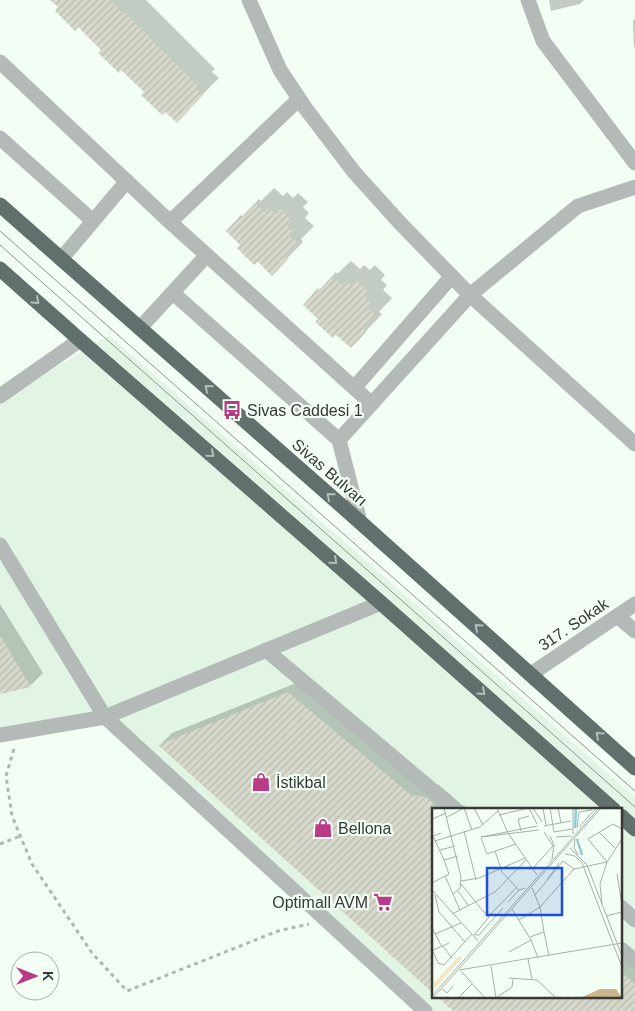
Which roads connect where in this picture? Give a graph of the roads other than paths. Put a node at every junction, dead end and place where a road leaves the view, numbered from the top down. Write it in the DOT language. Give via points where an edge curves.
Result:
graph roads {
  1 [pos="248,0"];
  2 [pos="528,0"];
  3 [pos="0,62"];
  4 [pos="300,99"];
  5 [pos="0,138"];
  6 [pos="635,163"];
  7 [pos="127,181"];
  8 [pos="635,187"];
  9 [pos="0,205"];
  10 [pos="94,221"];
  11 [pos="170,222"];
  12 [pos="207,255"];
  13 [pos="61,258"];
  14 [pos="0,269"];
  15 [pos="452,276"];
  16 [pos="173,293"];
  17 [pos="470,295"];
  18 [pos="140,328"];
  19 [pos="80,340"];
  20 [pos="354,388"];
  21 [pos="0,396"];
  22 [pos="372,404"];
  23 [pos="339,440"];
  24 [pos="635,444"];
  25 [pos="360,522"];
  26 [pos="0,545"];
  27 [pos="381,602"];
  28 [pos="635,604"];
  29 [pos="618,616"];
  30 [pos="635,631"];
  31 [pos="266,650"];
  32 [pos="531,674"];
  33 [pos="105,717"];
  34 [pos="0,736"];
  35 [pos="635,768"];
  36 [pos="454,808"];
  37 [pos="612,808"];
  38 [pos="622,817"];
  39 [pos="635,829"];
  40 [pos="622,908"];
  41 [pos="635,920"];
  42 [pos="622,950"];
  43 [pos="635,961"];
  44 [pos="425,1011"];
  1 -- 4 [label="street" via="280,70"];
  2 -- 6 [label="street" via="543,41"];
  3 -- 7 [label="street"];
  4 -- 11 [label="street"];
  4 -- 15 [label="street" via="354,172"];
  5 -- 10 [label="street"];
  7 -- 10 [label="street"];
  7 -- 11 [label="street"];
  8 -- 17 [label="street" via="578,206"];
  9 -- 13 [label="highway, Sivas Bulvarı"];
  10 -- 13 [label="street"];
  11 -- 12 [label="street"];
  12 -- 16 [label="street"];
  12 -- 20 [label="street"];
  13 -- 18 [label="highway, Sivas Bulvarı"];
  14 -- 19 [label="highway, one-way"];
  15 -- 17 [label="street"];
  15 -- 20 [label="street"];
  16 -- 18 [label="street"];
  16 -- 23 [label="street"];
  17 -- 22 [label="street"];
  17 -- 24 [label="street"];
  25 -- 18 [label="highway, Sivas Bulvarı, one-way"];
  19 -- 21 [label="street"];
  19 -- 27 [label="highway, one-way"];
  20 -- 22 [label="street"];
  22 -- 23 [label="street"];
  23 -- 25 [label="street"];
  32 -- 25 [label="highway, Sivas Bulvarı, one-way"];
  26 -- 33 [label="street"];
  27 -- 31 [label="street"];
  27 -- 37 [label="highway, one-way"];
  28 -- 29 [label="street, 317. Sokak"];
  29 -- 30 [label="street"];
  29 -- 32 [label="street, 317. Sokak"];
  31 -- 33 [label="street"];
  31 -- 36 [label="street"];
  35 -- 32 [label="highway, Sivas Bulvarı, one-way"];
  33 -- 34 [label="street"];
  33 -- 44 [label="street"];
  38 -- 39 [label="highway"];
  40 -- 41 [label="street"];
  42 -- 43 [label="street"];
}
